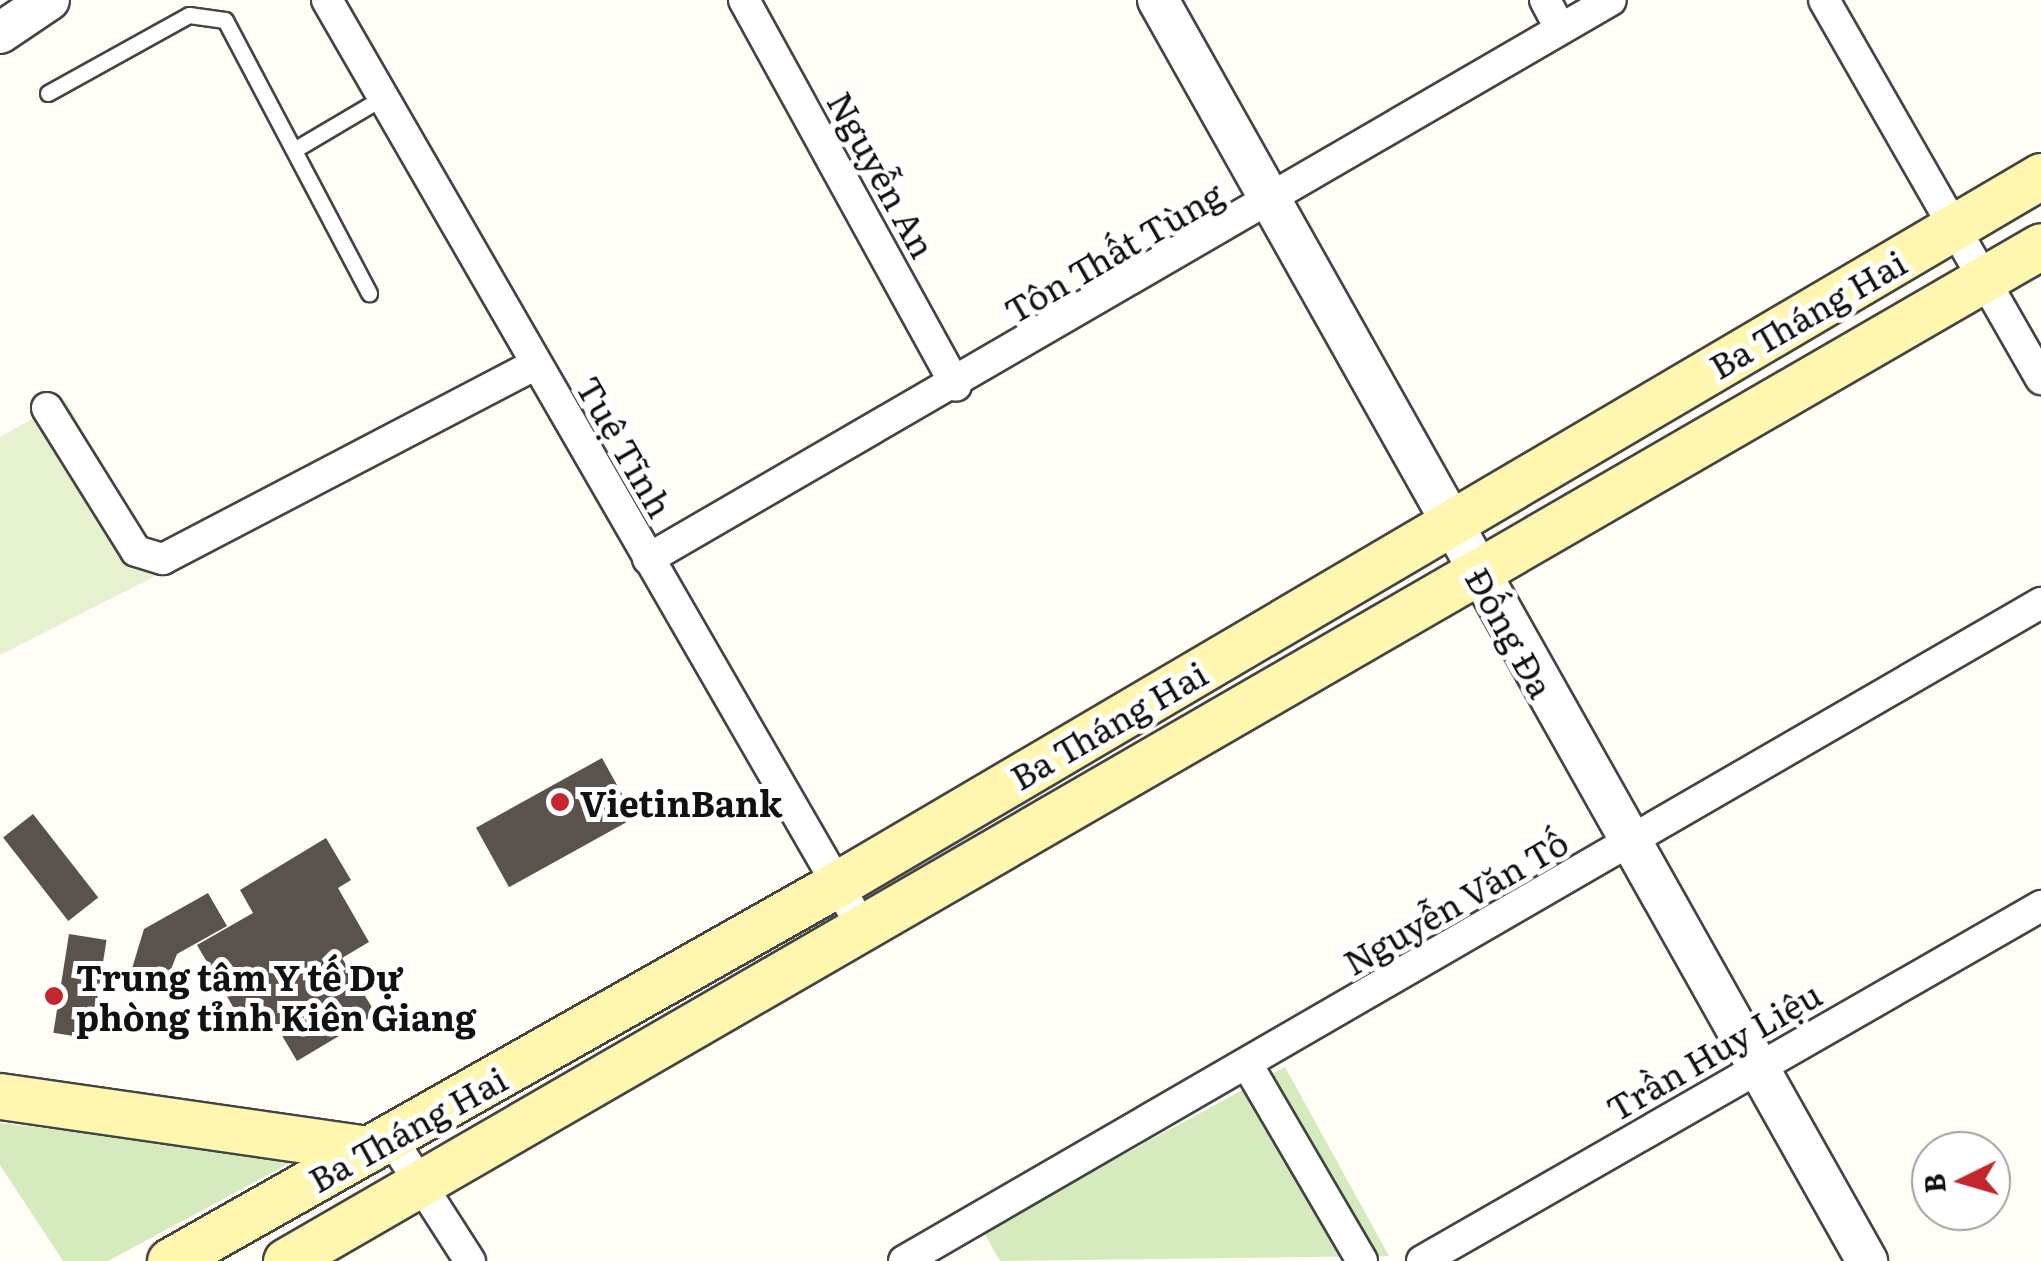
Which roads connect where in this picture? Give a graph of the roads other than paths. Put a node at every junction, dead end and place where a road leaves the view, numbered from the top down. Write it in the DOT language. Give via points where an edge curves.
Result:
graph roads {
  1 [pos="49,0"];
  2 [pos="327,0"];
  3 [pos="744,0"];
  4 [pos="1158,0"];
  5 [pos="1545,0"];
  6 [pos="1611,0"];
  7 [pos="1824,0"];
  8 [pos="1560,28"];
  9 [pos="0,34"];
  10 [pos="48,94"];
  11 [pos="382,98"];
  12 [pos="299,147"];
  13 [pos="2041,176"];
  14 [pos="1272,202"];
  15 [pos="1952,228"];
  16 [pos="2041,246"];
  17 [pos="1986,278"];
  18 [pos="368,293"];
  19 [pos="536,364"];
  20 [pos="2041,379"];
  21 [pos="956,385"];
  22 [pos="47,408"];
  23 [pos="1451,522"];
  24 [pos="648,559"];
  25 [pos="1476,574"];
  26 [pos="2041,603"];
  27 [pos="1631,843"];
  28 [pos="834,886"];
  29 [pos="2041,906"];
  30 [pos="862,928"];
  31 [pos="1246,1064"];
  32 [pos="1758,1065"];
  33 [pos="0,1096"];
  34 [pos="380,1144"];
  35 [pos="422,1183"];
  36 [pos="170,1261"];
  37 [pos="286,1261"];
  38 [pos="470,1261"];
  39 [pos="904,1261"];
  40 [pos="1362,1261"];
  41 [pos="1422,1261"];
  42 [pos="1867,1261"];
  1 -- 9 [label="street"];
  2 -- 11 [label="street, Tuệ Tĩnh"];
  3 -- 21 [label="street, Nguyễn An"];
  4 -- 14 [label="street, Đống Đa"];
  5 -- 8 [label="street"];
  6 -- 8 [label="street, Tôn Thất Tùng"];
  7 -- 15 [label="street"];
  8 -- 14 [label="street, Tôn Thất Tùng"];
  10 -- 12 [label="lane" via="164,27 211,12 225,20"];
  11 -- 12 [label="lane"];
  11 -- 19 [label="street, Tuệ Tĩnh"];
  12 -- 18 [label="lane"];
  13 -- 15 [label="main road, Ba Tháng Hai"];
  14 -- 21 [label="street, Tôn Thất Tùng"];
  14 -- 23 [label="street, Đống Đa"];
  15 -- 17 [label="street"];
  15 -- 23 [label="main road, Ba Tháng Hai"];
  16 -- 17 [label="main road, Ba Tháng Hai"];
  17 -- 20 [label="street"];
  17 -- 25 [label="main road, Ba Tháng Hai"];
  19 -- 22 [label="street" via="163,559 136,551"];
  19 -- 24 [label="street, Tuệ Tĩnh"];
  21 -- 24 [label="street, Tôn Thất Tùng"];
  23 -- 25 [label="street, Đống Đa"];
  23 -- 28 [label="main road, Ba Tháng Hai"];
  24 -- 28 [label="street, Tuệ Tĩnh"];
  25 -- 27 [label="street, Đống Đa"];
  25 -- 30 [label="main road, Ba Tháng Hai"];
  26 -- 27 [label="street, Nguyễn Văn Tố"];
  27 -- 31 [label="street, Nguyễn Văn Tố"];
  27 -- 32 [label="street, Đống Đa"];
  28 -- 30 [label="street, Tuệ Tĩnh"];
  28 -- 34 [label="main road, Ba Tháng Hai"];
  29 -- 32 [label="street, Trần Huy Liệu"];
  30 -- 35 [label="main road, Ba Tháng Hai"];
  31 -- 39 [label="street, Nguyễn Văn Tố"];
  31 -- 40 [label="street"];
  32 -- 41 [label="street, Trần Huy Liệu"];
  32 -- 42 [label="street, Đống Đa"];
  33 -- 34 [label="main road"];
  34 -- 35 [label="street"];
  34 -- 36 [label="main road, Ba Tháng Hai"];
  35 -- 37 [label="main road, Ba Tháng Hai"];
  35 -- 38 [label="street"];
}
